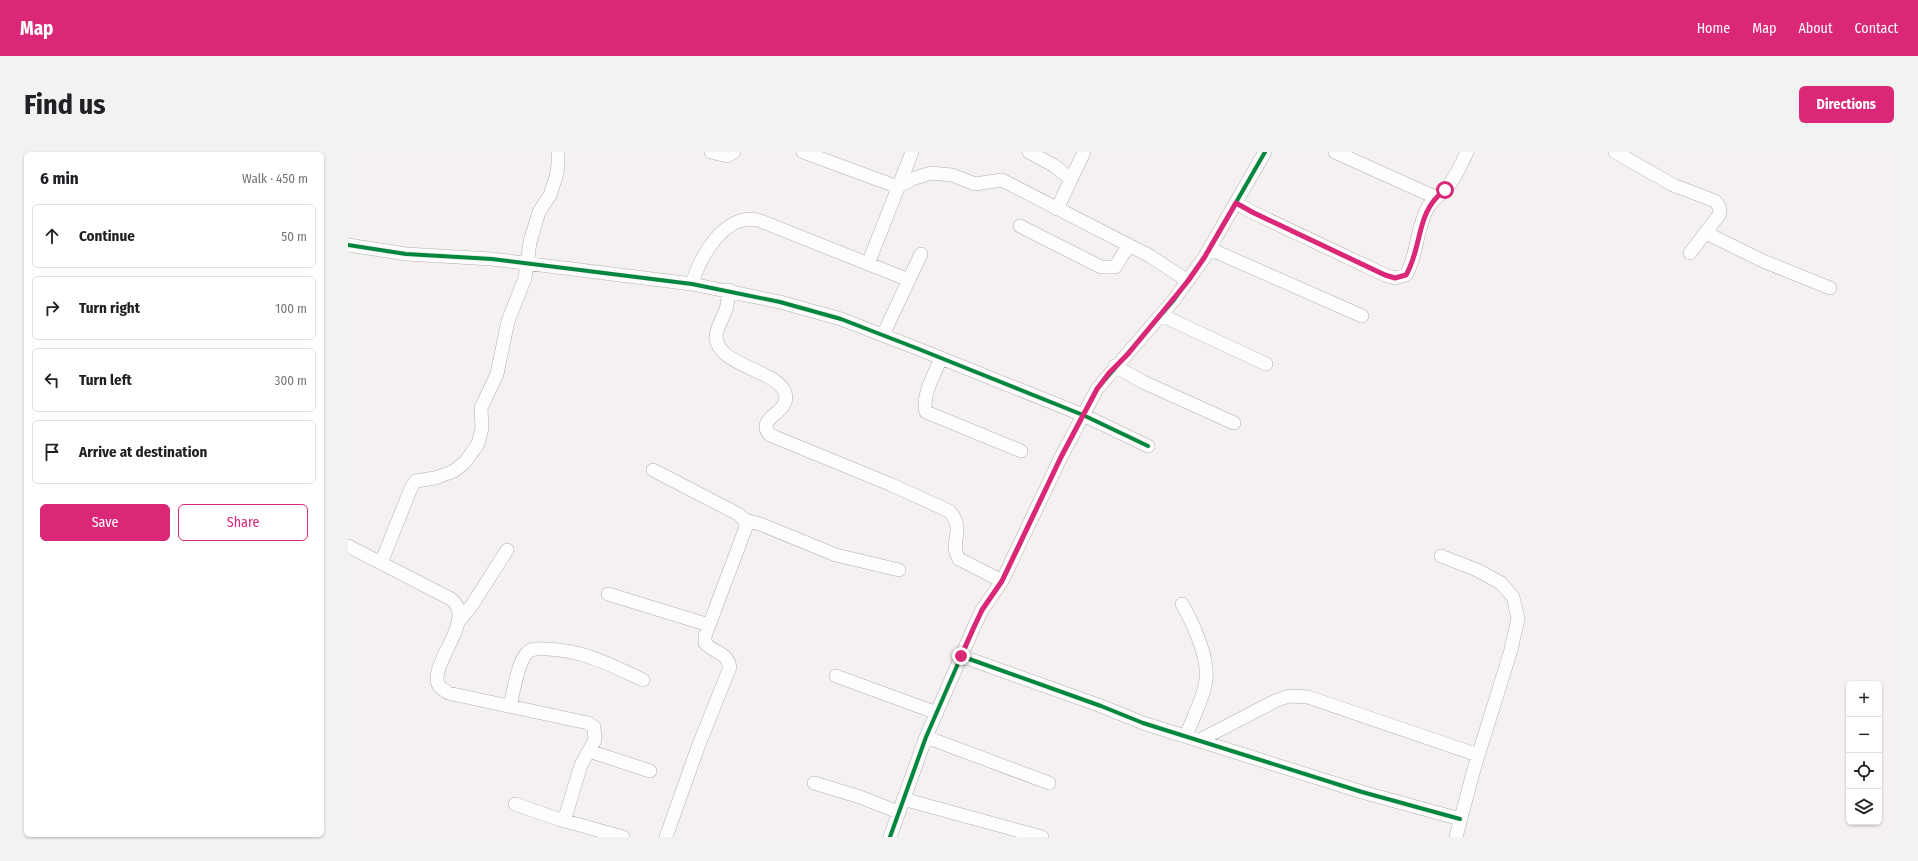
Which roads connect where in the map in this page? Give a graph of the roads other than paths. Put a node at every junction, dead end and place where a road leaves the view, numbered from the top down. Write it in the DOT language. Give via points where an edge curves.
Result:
graph roads {
  1 [pos="558,152"];
  2 [pos="710,152"];
  3 [pos="734,152"];
  4 [pos="803,152"];
  5 [pos="912,152"];
  6 [pos="1029,152"];
  7 [pos="1084,152"];
  8 [pos="1265,152"];
  9 [pos="1335,152"];
  10 [pos="1467,152"];
  11 [pos="1615,152"];
  12 [pos="1071,179"];
  13 [pos="898,187"];
  14 [pos="1435,197"];
  15 [pos="1236,203"];
  16 [pos="1057,209"];
  17 [pos="1020,226"];
  18 [pos="1706,233"];
  19 [pos="348,245"];
  20 [pos="1129,245"];
  21 [pos="1210,249"];
  22 [pos="1690,253"];
  23 [pos="921,254"];
  24 [pos="527,263"];
  25 [pos="868,264"];
  26 [pos="909,280"];
  27 [pos="1188,281"];
  28 [pos="692,284"];
  29 [pos="1830,288"];
  30 [pos="729,290"];
  31 [pos="1161,315"];
  32 [pos="1362,316"];
  33 [pos="883,335"];
  34 [pos="941,358"];
  35 [pos="1266,364"];
  36 [pos="1115,366"];
  37 [pos="1083,415"];
  38 [pos="1234,423"];
  39 [pos="1148,446"];
  40 [pos="1021,450"];
  41 [pos="653,470"];
  42 [pos="745,520"];
  43 [pos="348,546"];
  44 [pos="507,550"];
  45 [pos="1441,556"];
  46 [pos="381,563"];
  47 [pos="899,570"];
  48 [pos="1002,581"];
  49 [pos="608,594"];
  50 [pos="1182,604"];
  51 [pos="460,620"];
  52 [pos="709,625"];
  53 [pos="961,656"];
  54 [pos="836,676"];
  55 [pos="643,680"];
  56 [pos="510,706"];
  57 [pos="937,712"];
  58 [pos="1186,736"];
  59 [pos="926,737"];
  60 [pos="1200,740"];
  61 [pos="590,750"];
  62 [pos="1478,755"];
  63 [pos="650,771"];
  64 [pos="814,783"];
  65 [pos="1049,783"];
  66 [pos="903,799"];
  67 [pos="515,804"];
  68 [pos="898,812"];
  69 [pos="1460,819"];
  70 [pos="564,821"];
  71 [pos="623,837"];
  72 [pos="666,837"];
  73 [pos="890,837"];
  74 [pos="1042,837"];
  75 [pos="1456,837"];
  1 -- 24 [label="street" via="556,177 550,195 539,212"];
  2 -- 3 [label="street" via="727,156"];
  4 -- 13 [label="street"];
  5 -- 13 [label="street"];
  6 -- 12 [label="street" via="1053,165"];
  7 -- 12 [label="street"];
  8 -- 15 [label="street"];
  9 -- 14 [label="street"];
  10 -- 14 [label="street" via="1454,179"];
  11 -- 18 [label="street" via="1673,184 1715,201 1720,210 1719,215"];
  12 -- 16 [label="street"];
  13 -- 16 [label="street" via="930,173 952,175 975,184 1002,180"];
  13 -- 25 [label="street"];
  14 -- 15 [label="street" via="1422,221 1412,265 1406,275 1395,278"];
  15 -- 21 [label="street"];
  16 -- 20 [label="street"];
  17 -- 20 [label="street" via="1101,267 1115,267"];
  18 -- 22 [label="street"];
  18 -- 29 [label="street" via="1763,261"];
  19 -- 24 [label="street" via="406,254"];
  20 -- 27 [label="street"];
  21 -- 27 [label="street"];
  21 -- 32 [label="street"];
  23 -- 26 [label="street"];
  24 -- 28 [label="street"];
  24 -- 46 [label="street" via="521,292 506,327 497,374 481,408 482,428 478,444 454,472 416,481"];
  25 -- 26 [label="street"];
  25 -- 28 [label="street" via="749,218 739,220 728,227 713,243 697,268"];
  26 -- 33 [label="street"];
  27 -- 31 [label="street"];
  28 -- 30 [label="street"];
  30 -- 33 [label="street" via="841,319"];
  30 -- 48 [label="street" via="726,311 716,336 720,350 785,391 785,405 769,419 766,431 770,435 949,511 956,518 958,526 955,547 959,559"];
  31 -- 35 [label="street"];
  31 -- 36 [label="street"];
  33 -- 34 [label="street"];
  34 -- 37 [label="street"];
  34 -- 40 [label="street" via="924,398 926,412"];
  36 -- 37 [label="street" via="1097,389"];
  36 -- 38 [label="street" via="1143,382"];
  37 -- 39 [label="street"];
  37 -- 48 [label="street"];
  41 -- 42 [label="street"];
  42 -- 47 [label="street" via="836,555"];
  42 -- 52 [label="street" via="746,527"];
  43 -- 46 [label="street"];
  44 -- 51 [label="street"];
  45 -- 62 [label="street" via="1477,570 1501,583 1513,597 1518,618 1511,650"];
  46 -- 51 [label="street" via="451,599 458,607"];
  48 -- 53 [label="street" via="982,610"];
  49 -- 52 [label="street"];
  50 -- 58 [label="street" via="1195,632 1207,673"];
  51 -- 56 [label="street" via="438,672 437,681 440,688"];
  52 -- 72 [label="street" via="705,643 728,659 730,667 700,739"];
  53 -- 57 [label="street"];
  53 -- 58 [label="street" via="1143,723"];
  54 -- 57 [label="street"];
  55 -- 56 [label="street" via="582,653 533,649 527,652 522,661"];
  56 -- 61 [label="street" via="588,723 594,727 596,733"];
  57 -- 59 [label="street"];
  58 -- 60 [label="street"];
  59 -- 65 [label="street"];
  59 -- 66 [label="street"];
  60 -- 62 [label="street" via="1289,696 1308,698"];
  60 -- 69 [label="street" via="1369,794"];
  61 -- 63 [label="street"];
  61 -- 70 [label="street" via="581,765"];
  62 -- 69 [label="street"];
  64 -- 68 [label="street"];
  66 -- 68 [label="street"];
  66 -- 74 [label="street"];
  67 -- 70 [label="street"];
  68 -- 73 [label="street"];
  69 -- 75 [label="street"];
  70 -- 71 [label="street"];
}
